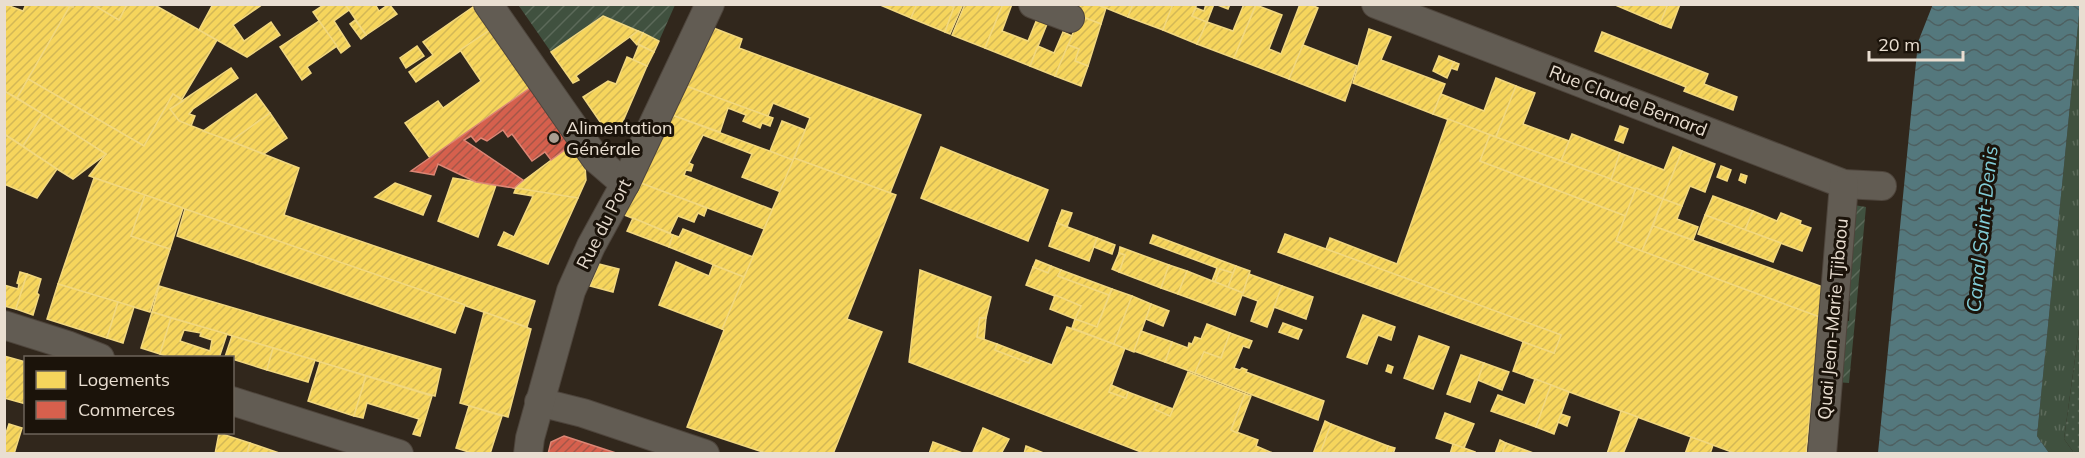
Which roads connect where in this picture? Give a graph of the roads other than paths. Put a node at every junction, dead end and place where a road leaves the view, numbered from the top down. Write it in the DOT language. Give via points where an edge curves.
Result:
graph roads {
  1 [pos="488,4"];
  2 [pos="710,4"];
  3 [pos="1033,4"];
  4 [pos="1376,4"];
  5 [pos="1070,18"];
  6 [pos="625,184"];
  7 [pos="1844,184"];
  8 [pos="1882,186"];
  9 [pos="4,325"];
  10 [pos="97,356"];
  11 [pos="234,402"];
  12 [pos="539,402"];
  13 [pos="399,453"];
  14 [pos="528,453"];
  15 [pos="705,453"];
  16 [pos="1822,453"];
  1 -- 6 [label="street" via="596,159"];
  2 -- 6 [label="street, Rue du Port"];
  3 -- 5 [label="street"];
  4 -- 7 [label="street, Rue Claude Bernard"];
  6 -- 12 [label="street, Rue du Port" via="571,291"];
  7 -- 8 [label="street, Rue Claude Bernard"];
  7 -- 16 [label="street, Quai Jean-Marie Tjibaou"];
  9 -- 10 [label="street"];
  11 -- 13 [label="street"];
  12 -- 14 [label="street, Rue du Port"];
  12 -- 15 [label="street"];
}
